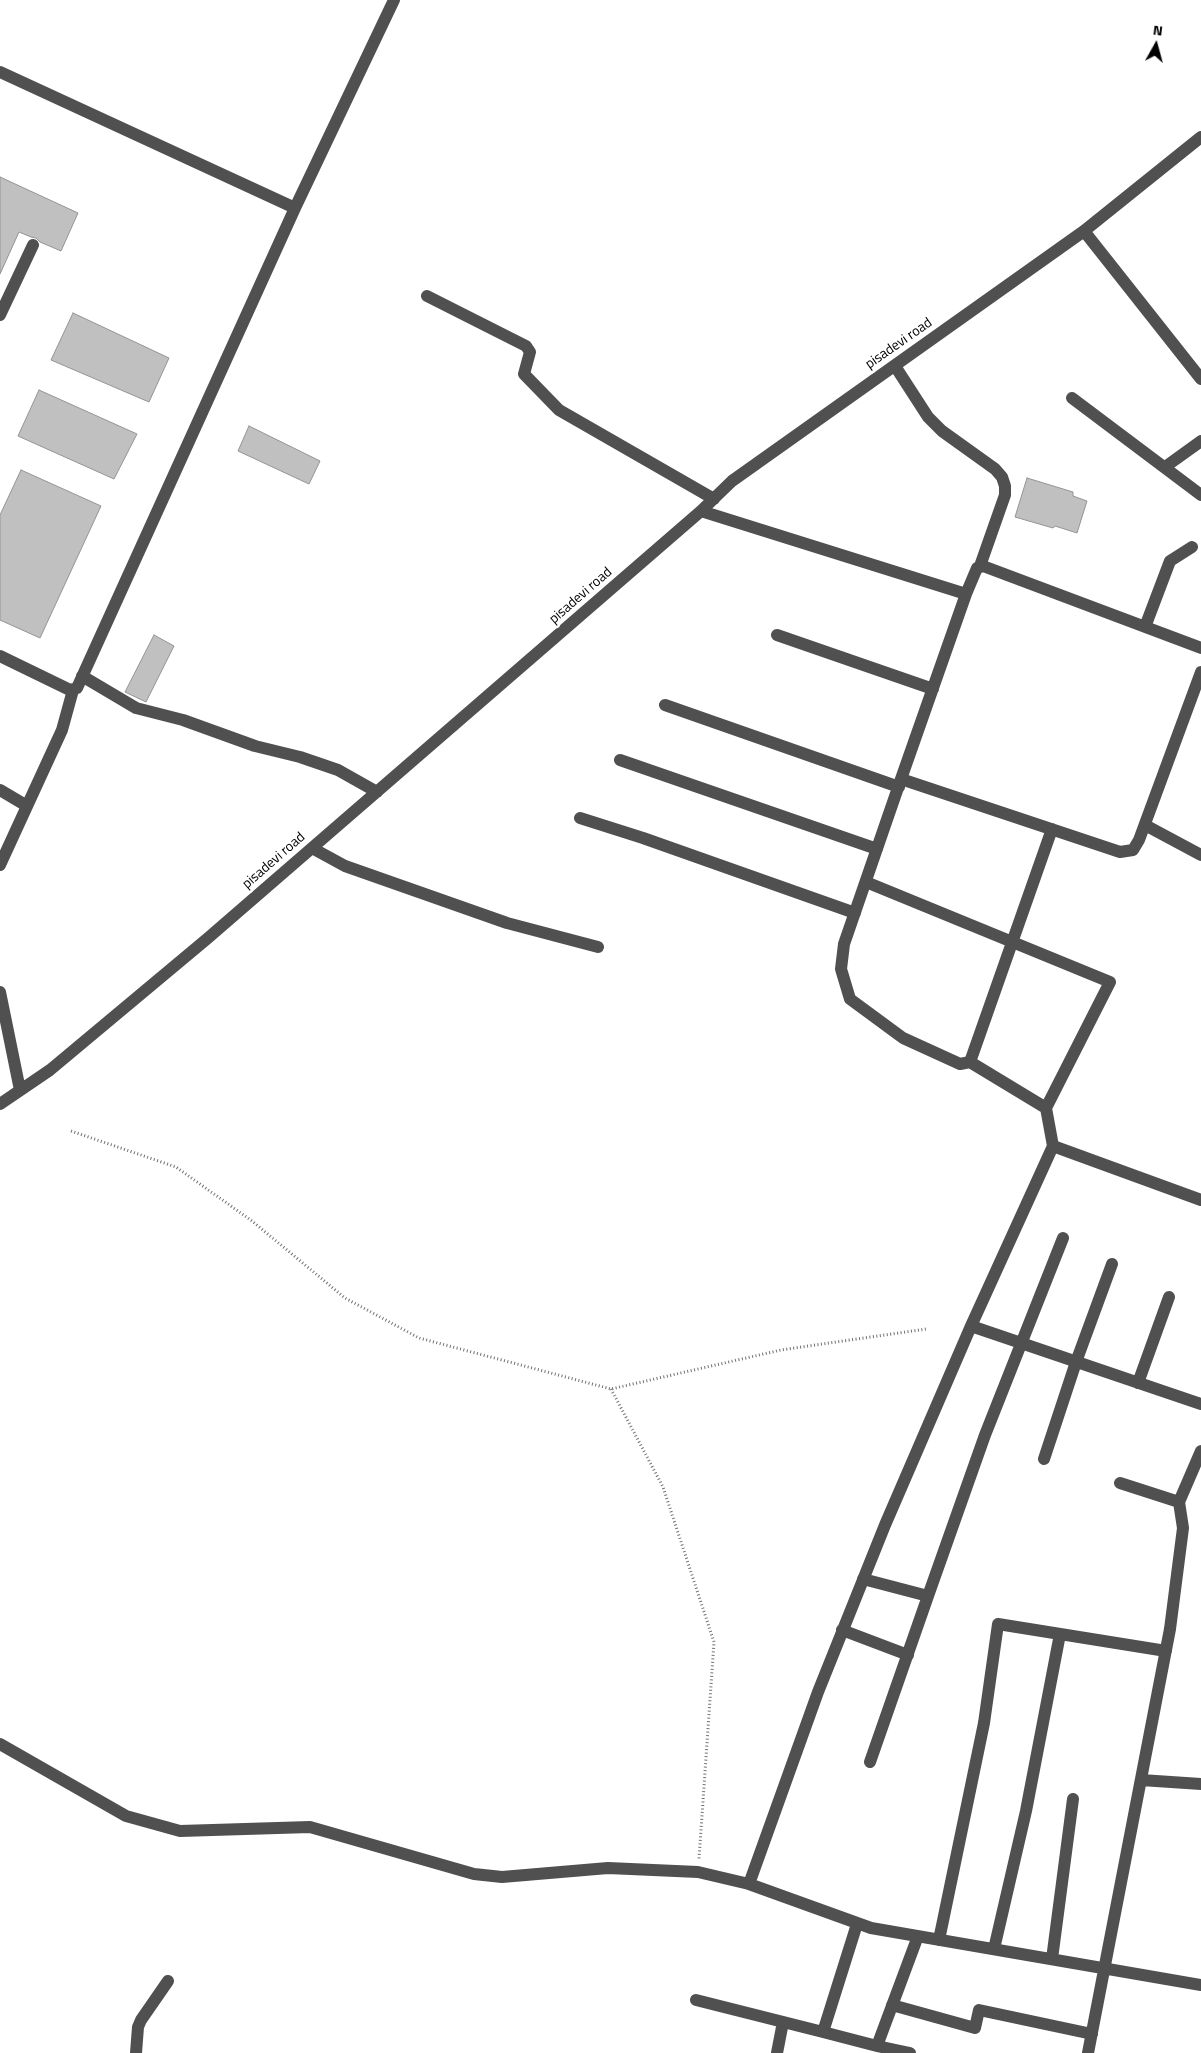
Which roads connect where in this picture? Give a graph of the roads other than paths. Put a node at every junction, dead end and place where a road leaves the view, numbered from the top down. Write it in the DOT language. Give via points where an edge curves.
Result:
graph roads {
  1 [pos="394,0"];
  2 [pos="0,72"];
  3 [pos="1201,137"];
  4 [pos="295,208"];
  5 [pos="1084,231"];
  6 [pos="33,246"];
  7 [pos="427,296"];
  8 [pos="0,315"];
  9 [pos="895,366"];
  10 [pos="1201,378"];
  11 [pos="1072,398"];
  12 [pos="1201,441"];
  13 [pos="1165,467"];
  14 [pos="1201,495"];
  15 [pos="714,499"];
  16 [pos="701,511"];
  17 [pos="1192,547"];
  18 [pos="980,566"];
  19 [pos="966,594"];
  20 [pos="1145,627"];
  21 [pos="777,635"];
  22 [pos="1201,648"];
  23 [pos="0,656"];
  24 [pos="1201,672"];
  25 [pos="82,676"];
  26 [pos="933,689"];
  27 [pos="73,690"];
  28 [pos="665,705"];
  29 [pos="620,760"];
  30 [pos="900,783"];
  31 [pos="0,790"];
  32 [pos="376,792"];
  33 [pos="27,806"];
  34 [pos="580,818"];
  35 [pos="1145,826"];
  36 [pos="1052,830"];
  37 [pos="312,848"];
  38 [pos="877,849"];
  39 [pos="1201,855"];
  40 [pos="0,865"];
  41 [pos="866,882"];
  42 [pos="855,913"];
  43 [pos="1014,941"];
  44 [pos="598,947"];
  45 [pos="0,992"];
  46 [pos="970,1062"];
  47 [pos="20,1090"];
  48 [pos="0,1104"];
  49 [pos="1046,1108"];
  50 [pos="1052,1146"];
  51 [pos="1201,1200"];
  52 [pos="1063,1238"];
  53 [pos="1112,1264"];
  54 [pos="1169,1297"];
  55 [pos="971,1326"];
  56 [pos="1021,1343"];
  57 [pos="1076,1362"];
  58 [pos="1138,1383"];
  59 [pos="1201,1404"];
  60 [pos="1201,1451"];
  61 [pos="1044,1459"];
  62 [pos="1120,1483"];
  63 [pos="1178,1502"];
  64 [pos="864,1579"];
  65 [pos="928,1596"];
  66 [pos="842,1630"];
  67 [pos="1060,1634"];
  68 [pos="1166,1652"];
  69 [pos="908,1655"];
  70 [pos="0,1744"];
  71 [pos="870,1762"];
  72 [pos="1142,1780"];
  73 [pos="1201,1784"];
  74 [pos="1073,1799"];
  75 [pos="749,1884"];
  76 [pos="858,1924"];
  77 [pos="918,1936"];
  78 [pos="939,1940"];
  79 [pos="994,1949"];
  80 [pos="1052,1959"];
  81 [pos="1105,1968"];
  82 [pos="168,1981"];
  83 [pos="1201,1985"];
  84 [pos="696,2000"];
  85 [pos="892,2005"];
  86 [pos="783,2022"];
  87 [pos="824,2032"];
  88 [pos="1092,2034"];
  89 [pos="877,2046"];
  90 [pos="858,2047"];
  91 [pos="136,2053"];
  92 [pos="777,2053"];
  93 [pos="910,2053"];
  94 [pos="1088,2053"];
  1 -- 4 [label="street"];
  2 -- 4 [label="street"];
  3 -- 5 [label="street, pisadevi road"];
  4 -- 25 [label="street"];
  5 -- 9 [label="street, pisadevi road"];
  5 -- 10 [label="street"];
  6 -- 8 [label="street"];
  7 -- 15 [label="street" via="526,346 530,352 524,374 560,410"];
  9 -- 15 [label="street, pisadevi road" via="732,481"];
  9 -- 18 [label="street" via="928,417 942,431 995,468 1006,486 1006,495"];
  11 -- 13 [label="street"];
  12 -- 13 [label="street"];
  13 -- 14 [label="street"];
  15 -- 16 [label="street, pisadevi road"];
  16 -- 19 [label="street"];
  16 -- 32 [label="street, pisadevi road"];
  17 -- 20 [label="street" via="1170,561"];
  18 -- 19 [label="street"];
  18 -- 20 [label="street"];
  19 -- 26 [label="street"];
  20 -- 22 [label="street"];
  21 -- 26 [label="street"];
  23 -- 27 [label="street"];
  24 -- 35 [label="street"];
  25 -- 27 [label="street"];
  25 -- 32 [label="street" via="136,708 338,770"];
  26 -- 30 [label="street"];
  27 -- 33 [label="street" via="62,730"];
  28 -- 30 [label="street"];
  29 -- 38 [label="street"];
  30 -- 36 [label="street"];
  30 -- 38 [label="street"];
  31 -- 33 [label="street"];
  32 -- 37 [label="street, pisadevi road"];
  33 -- 40 [label="street"];
  34 -- 42 [label="street"];
  35 -- 36 [label="street" via="1133,850 1120,852"];
  35 -- 39 [label="street"];
  36 -- 43 [label="street"];
  37 -- 44 [label="street" via="345,866 507,924"];
  37 -- 47 [label="street, pisadevi road" via="65,1057"];
  38 -- 41 [label="street"];
  41 -- 42 [label="street"];
  41 -- 43 [label="street"];
  42 -- 46 [label="street" via="844,944 841,969 850,999 903,1038 960,1064"];
  43 -- 46 [label="street"];
  43 -- 49 [label="street" via="1110,982"];
  45 -- 47 [label="street"];
  46 -- 49 [label="street"];
  47 -- 48 [label="street, pisadevi road"];
  49 -- 50 [label="street"];
  50 -- 51 [label="street"];
  50 -- 55 [label="street"];
  52 -- 56 [label="street"];
  53 -- 57 [label="street"];
  54 -- 58 [label="street"];
  55 -- 56 [label="street"];
  55 -- 64 [label="street"];
  56 -- 57 [label="street"];
  56 -- 65 [label="street"];
  57 -- 58 [label="street"];
  57 -- 61 [label="street"];
  58 -- 59 [label="street"];
  60 -- 63 [label="street"];
  62 -- 63 [label="street"];
  63 -- 68 [label="street" via="1183,1528"];
  64 -- 65 [label="street"];
  64 -- 66 [label="street"];
  65 -- 69 [label="street"];
  66 -- 69 [label="street"];
  66 -- 75 [label="street"];
  67 -- 68 [label="street"];
  67 -- 78 [label="street" via="998,1624 984,1723"];
  67 -- 79 [label="street" via="1026,1811"];
  68 -- 72 [label="street"];
  69 -- 71 [label="street"];
  70 -- 75 [label="street" via="126,1816 180,1831 310,1827 474,1874 502,1877 608,1868 698,1872"];
  72 -- 73 [label="street"];
  72 -- 81 [label="street"];
  74 -- 80 [label="street"];
  75 -- 76 [label="street"];
  76 -- 77 [label="street"];
  76 -- 87 [label="street"];
  77 -- 78 [label="street"];
  77 -- 85 [label="street"];
  78 -- 79 [label="street"];
  79 -- 80 [label="street"];
  80 -- 81 [label="street"];
  81 -- 83 [label="street"];
  81 -- 88 [label="street"];
  82 -- 91 [label="street" via="141,2020"];
  84 -- 86 [label="street"];
  85 -- 88 [label="street" via="975,2028 979,2010"];
  85 -- 89 [label="street"];
  86 -- 87 [label="street"];
  86 -- 92 [label="street"];
  87 -- 90 [label="street"];
  88 -- 94 [label="street"];
  89 -- 90 [label="street"];
  89 -- 93 [label="street"];
}
